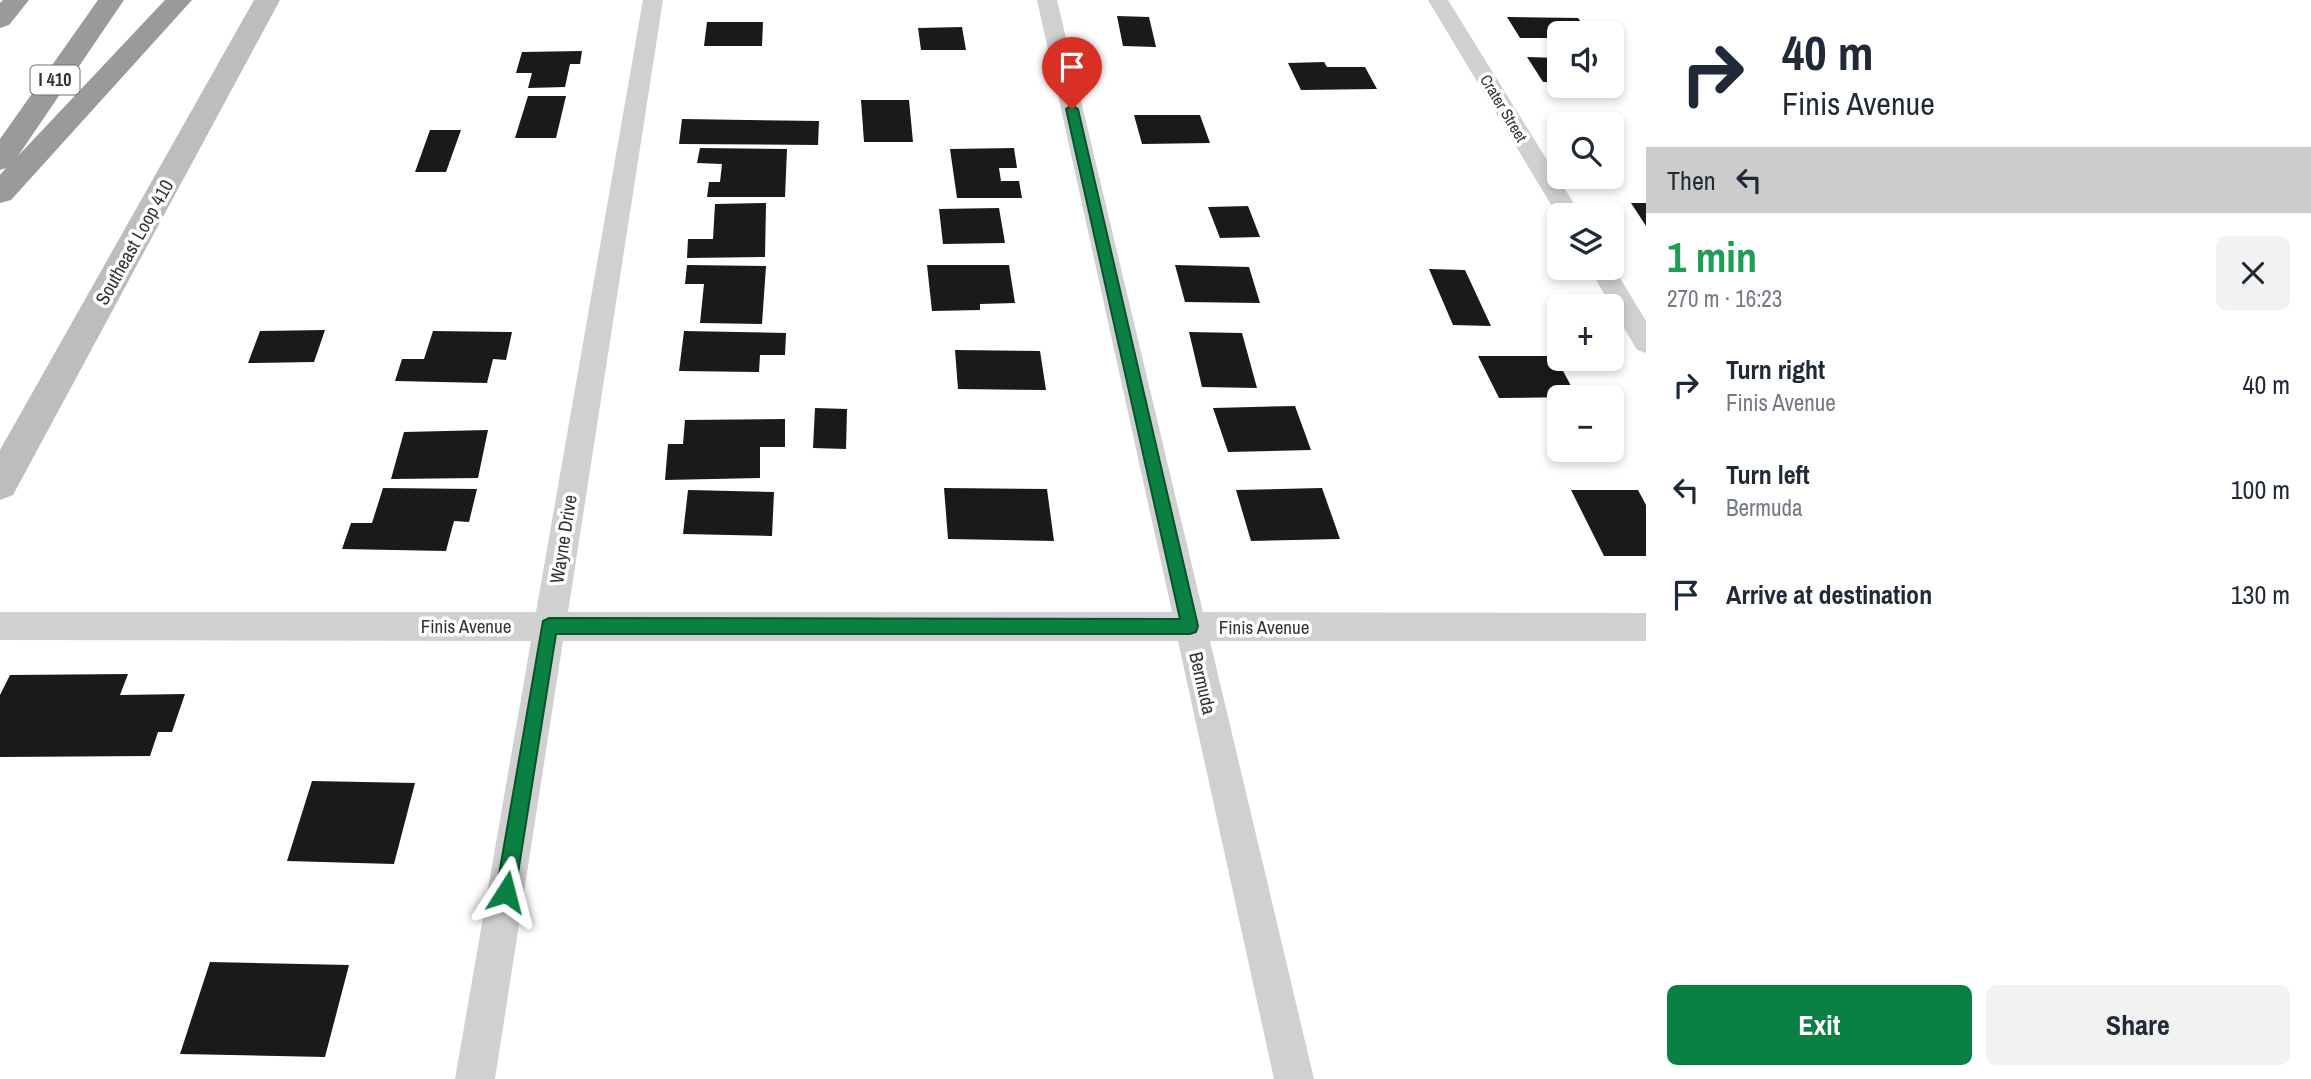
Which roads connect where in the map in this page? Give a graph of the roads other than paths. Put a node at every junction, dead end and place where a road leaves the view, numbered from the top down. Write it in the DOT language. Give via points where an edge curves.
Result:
graph roads {
  1 [pos="16,0"];
  2 [pos="111,0"];
  3 [pos="179,0"];
  4 [pos="267,0"];
  5 [pos="653,0"];
  6 [pos="1047,0"];
  7 [pos="1438,0"];
  8 [pos="0,20"];
  9 [pos="0,160"];
  10 [pos="0,193"];
  11 [pos="1562,203"];
  12 [pos="1608,280"];
  13 [pos="1646,343"];
  14 [pos="0,484"];
  15 [pos="0,626"];
  16 [pos="549,626"];
  17 [pos="1190,626"];
  18 [pos="1646,626"];
  19 [pos="475,1079"];
  20 [pos="1294,1079"];
  1 -- 8 [label="highway"];
  2 -- 9 [label="highway, I 410"];
  3 -- 10 [label="highway"];
  4 -- 14 [label="main road, Southeast Loop 410"];
  5 -- 16 [label="street, Wayne Drive"];
  6 -- 17 [label="street, Bermuda"];
  7 -- 11 [label="street, Crater Street"];
  12 -- 13 [label="street"];
  15 -- 16 [label="street, Finis Avenue"];
  16 -- 17 [label="street, Finis Avenue"];
  16 -- 19 [label="street, Wayne Drive"];
  17 -- 18 [label="street, Finis Avenue"];
  17 -- 20 [label="street, Bermuda"];
}
